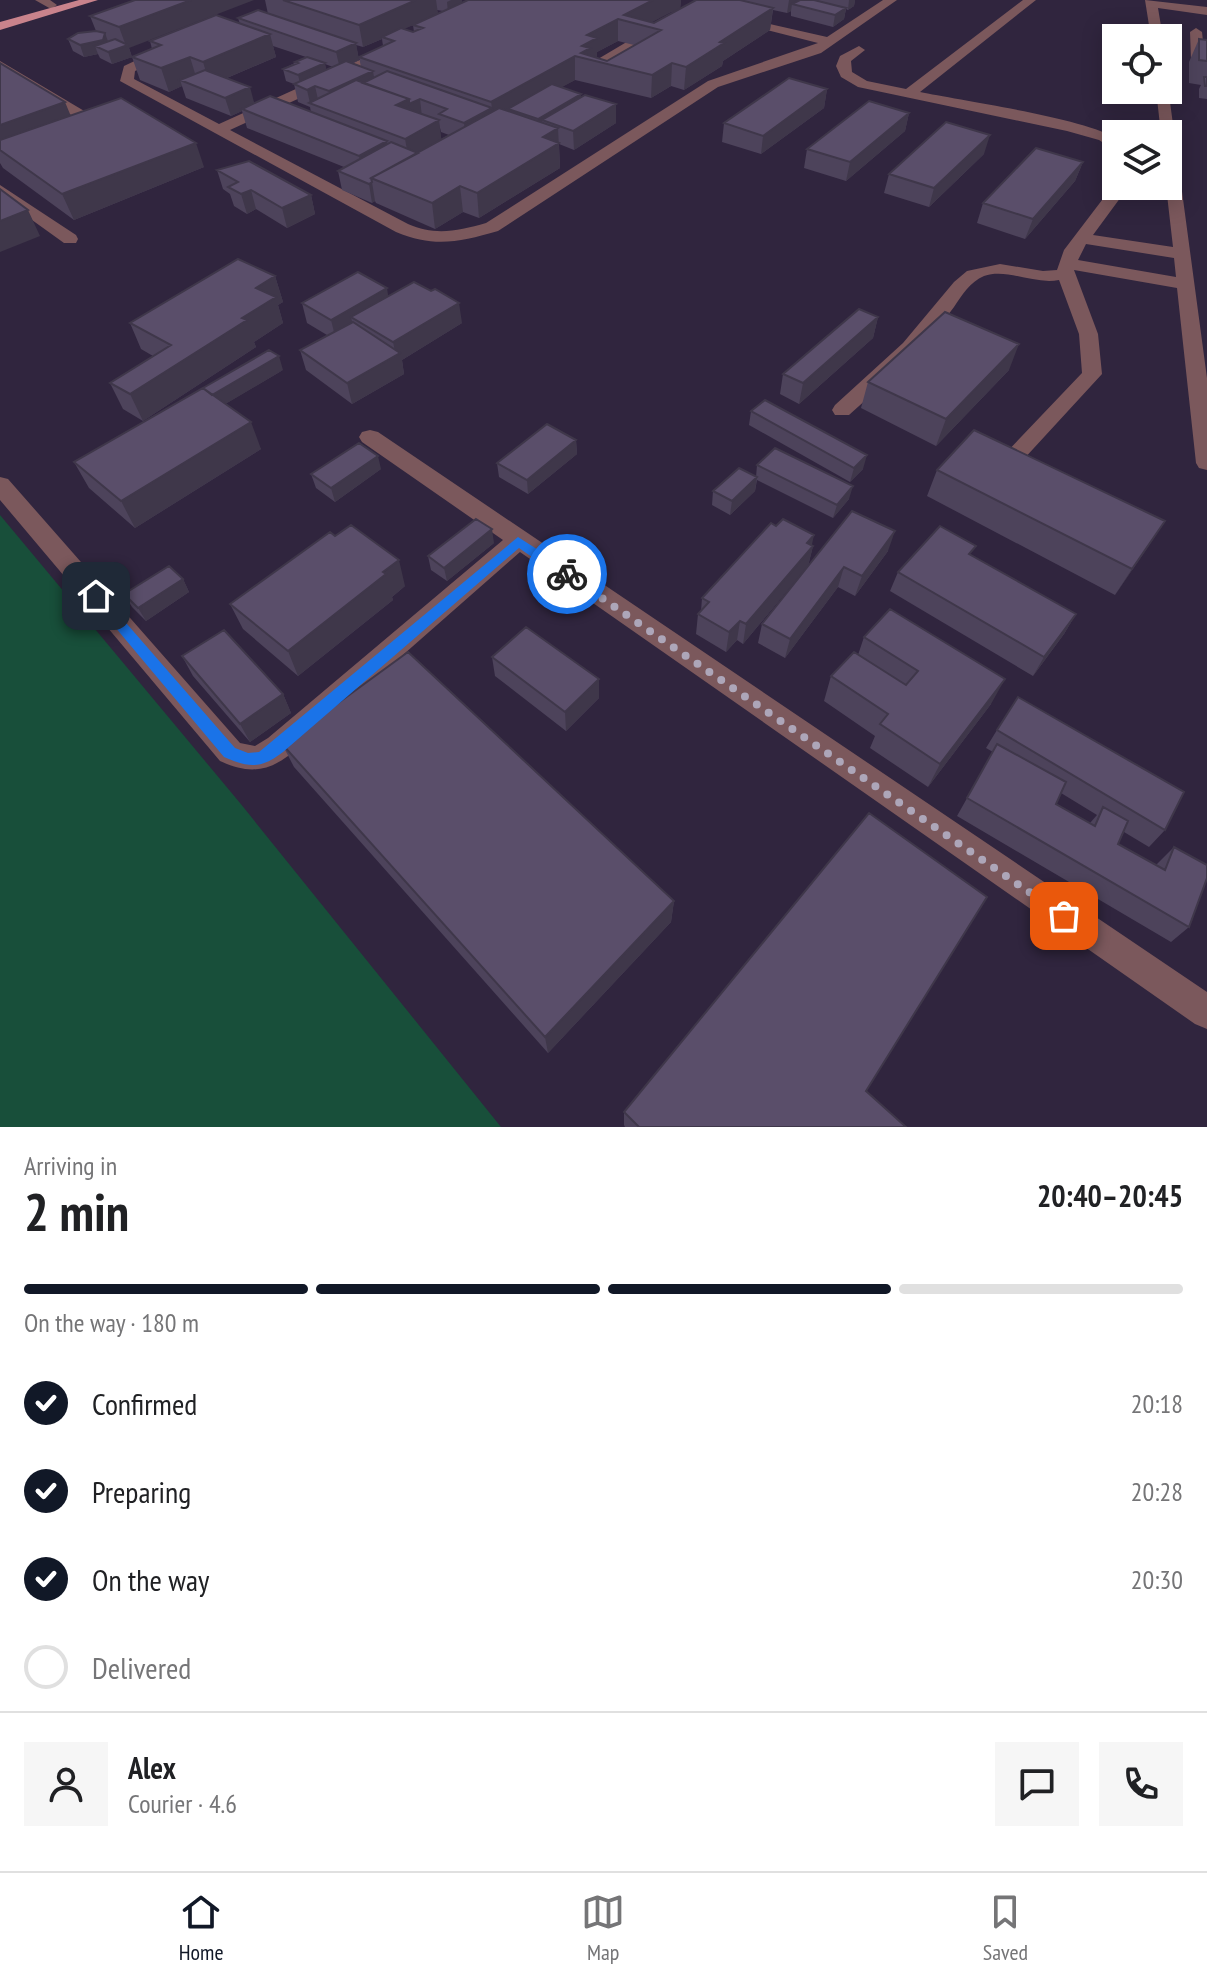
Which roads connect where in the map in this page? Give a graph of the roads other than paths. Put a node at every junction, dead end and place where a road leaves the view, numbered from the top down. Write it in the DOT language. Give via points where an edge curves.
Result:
graph roads {
  1 [pos="68,0"];
  2 [pos="92,0"];
  3 [pos="891,0"];
  4 [pos="1030,0"];
  5 [pos="46,2"];
  6 [pos="1152,2"];
  7 [pos="1207,11"];
  8 [pos="728,16"];
  9 [pos="0,23"];
  10 [pos="1155,24"];
  11 [pos="1196,32"];
  12 [pos="830,42"];
  13 [pos="630,44"];
  14 [pos="179,47"];
  15 [pos="400,47"];
  16 [pos="859,50"];
  17 [pos="605,59"];
  18 [pos="1198,60"];
  19 [pos="0,65"];
  20 [pos="908,94"];
  21 [pos="1165,104"];
  22 [pos="219,130"];
  23 [pos="1102,136"];
  24 [pos="59,142"];
  25 [pos="0,190"];
  26 [pos="1110,200"];
  27 [pos="1082,238"];
  28 [pos="70,239"];
  29 [pos="1182,254"];
  30 [pos="1066,268"];
  31 [pos="1186,284"];
  32 [pos="842,410"];
  33 [pos="370,437"];
  34 [pos="1014,456"];
  35 [pos="1207,463"];
  36 [pos="0,485"];
  37 [pos="518,541"];
  38 [pos="1207,1012"];
  1 -- 5 [label="main road"];
  2 -- 9 [label="main road"];
  3 -- 12 [label="street"];
  4 -- 20 [label="street"];
  5 -- 9 [label="main road"];
  6 -- 7 [label="street"];
  6 -- 10 [label="street"];
  8 -- 12 [label="street"];
  11 -- 18 [label="street"];
  12 -- 22 [label="street" via="713,84 492,227 456,237 423,237 402,228"];
  13 -- 17 [label="street"];
  14 -- 22 [label="street" via="137,63 129,69 127,81"];
  15 -- 22 [label="street"];
  16 -- 20 [label="street" via="845,59 846,74 863,84"];
  19 -- 24 [label="street" via="86,118 83,132"];
  20 -- 23 [label="street"];
  21 -- 29 [label="street"];
  25 -- 28 [label="street"];
  26 -- 27 [label="street"];
  27 -- 29 [label="street"];
  27 -- 30 [label="street"];
  29 -- 31 [label="street"];
  30 -- 31 [label="street"];
  30 -- 32 [label="street" via="1055,276 999,267 965,278 927,332"];
  30 -- 34 [label="street" via="1092,344 1092,374"];
  31 -- 35 [label="street"];
  33 -- 37 [label="street"];
  36 -- 37 [label="street" via="230,752 247,760 262,759 278,747"];
  37 -- 38 [label="street"];
}
